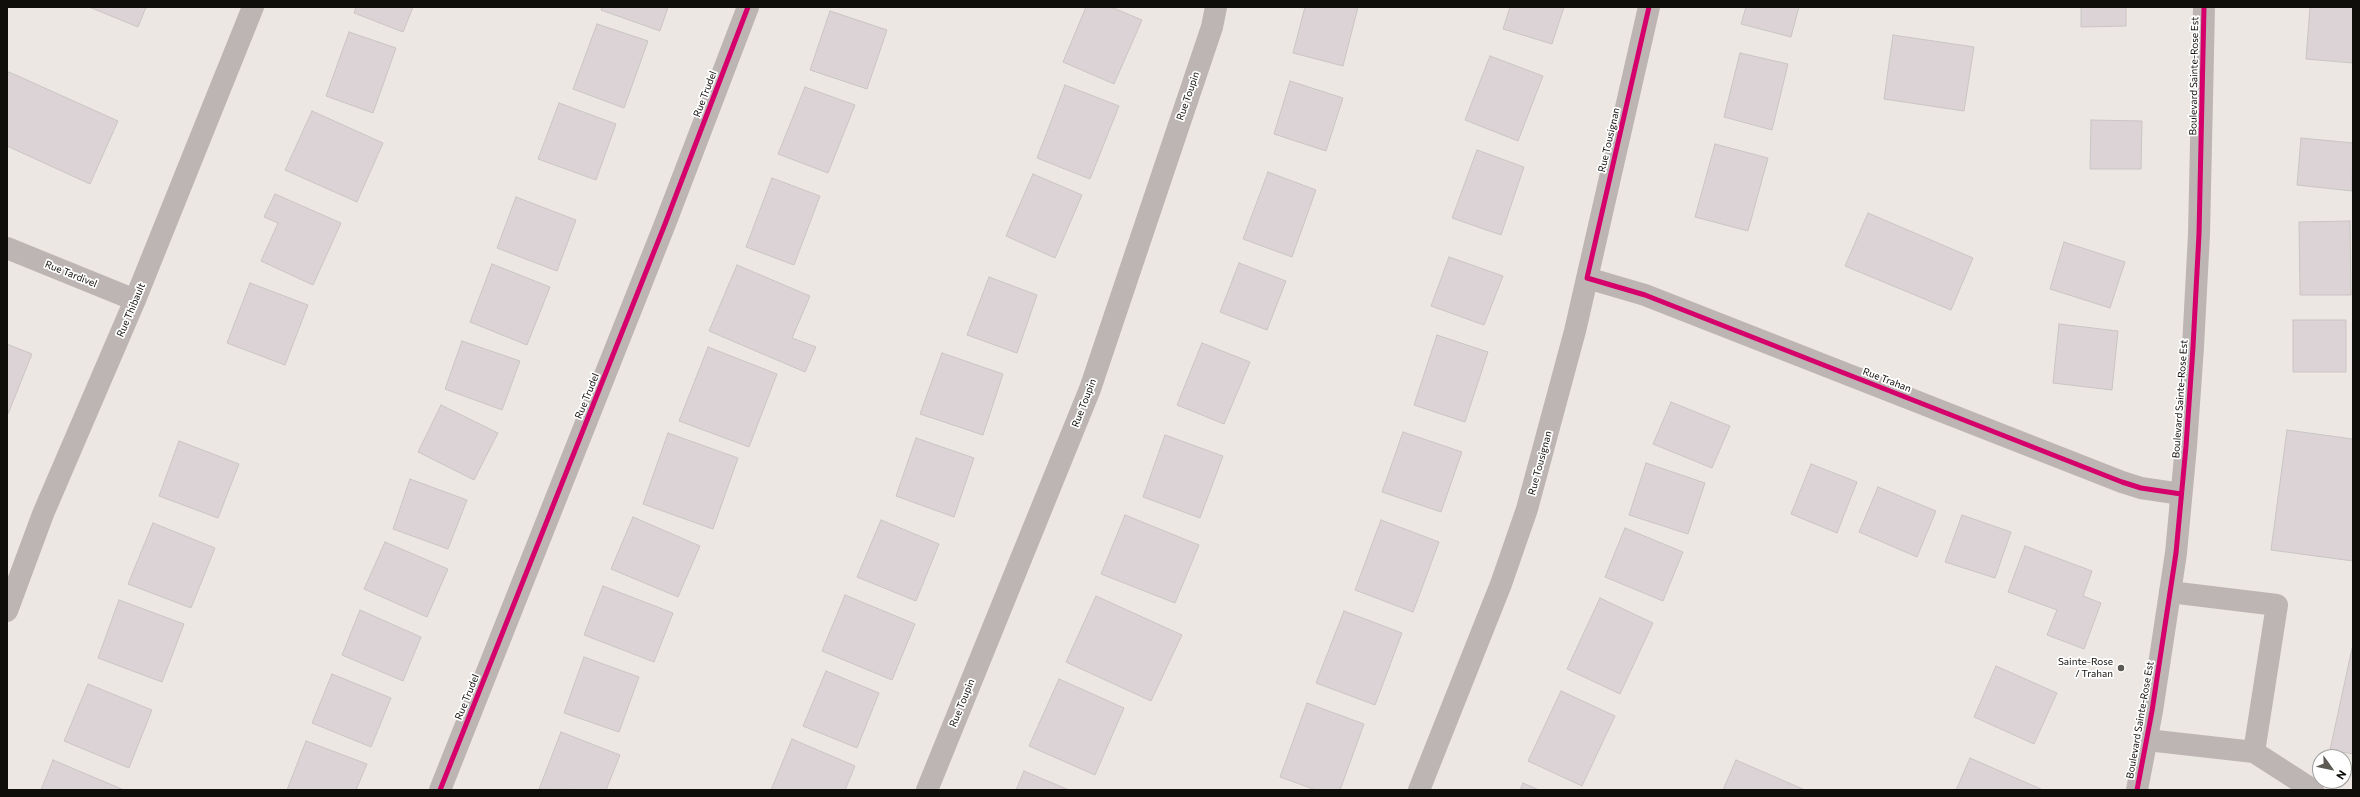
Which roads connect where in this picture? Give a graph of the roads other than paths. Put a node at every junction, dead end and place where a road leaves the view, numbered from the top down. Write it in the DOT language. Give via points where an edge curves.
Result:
graph roads {
  1 [pos="252,7"];
  2 [pos="748,7"];
  3 [pos="1216,7"];
  4 [pos="1649,7"];
  5 [pos="2204,7"];
  6 [pos="7,248"];
  7 [pos="1587,278"];
  8 [pos="135,300"];
  9 [pos="2181,494"];
  10 [pos="2170,592"];
  11 [pos="7,611"];
  12 [pos="2147,740"];
  13 [pos="2254,752"];
  14 [pos="440,790"];
  15 [pos="927,790"];
  16 [pos="1419,790"];
  17 [pos="2137,790"];
  18 [pos="2313,790"];
  1 -- 8 [label="street, Rue Thibault"];
  2 -- 14 [label="street, Rue Trudel" via="665,224"];
  3 -- 15 [label="street, Rue Toupin" via="1090,389"];
  4 -- 7 [label="street, Rue Tousignan"];
  5 -- 9 [label="street, Boulevard Sainte-Rose Est" via="2196,303"];
  6 -- 8 [label="street, Rue Tardivel"];
  7 -- 9 [label="street, Rue Trahan" via="1645,295 2122,482 2141,488"];
  7 -- 16 [label="street, Rue Tousignan" via="1523,522"];
  8 -- 11 [label="street, Rue Thibault" via="43,514"];
  9 -- 10 [label="street, Boulevard Sainte-Rose Est"];
  10 -- 12 [label="street, Boulevard Sainte-Rose Est"];
  10 -- 13 [label="street" via="2277,605"];
  12 -- 13 [label="street"];
  12 -- 17 [label="street, Boulevard Sainte-Rose Est"];
  13 -- 18 [label="street"];
}
